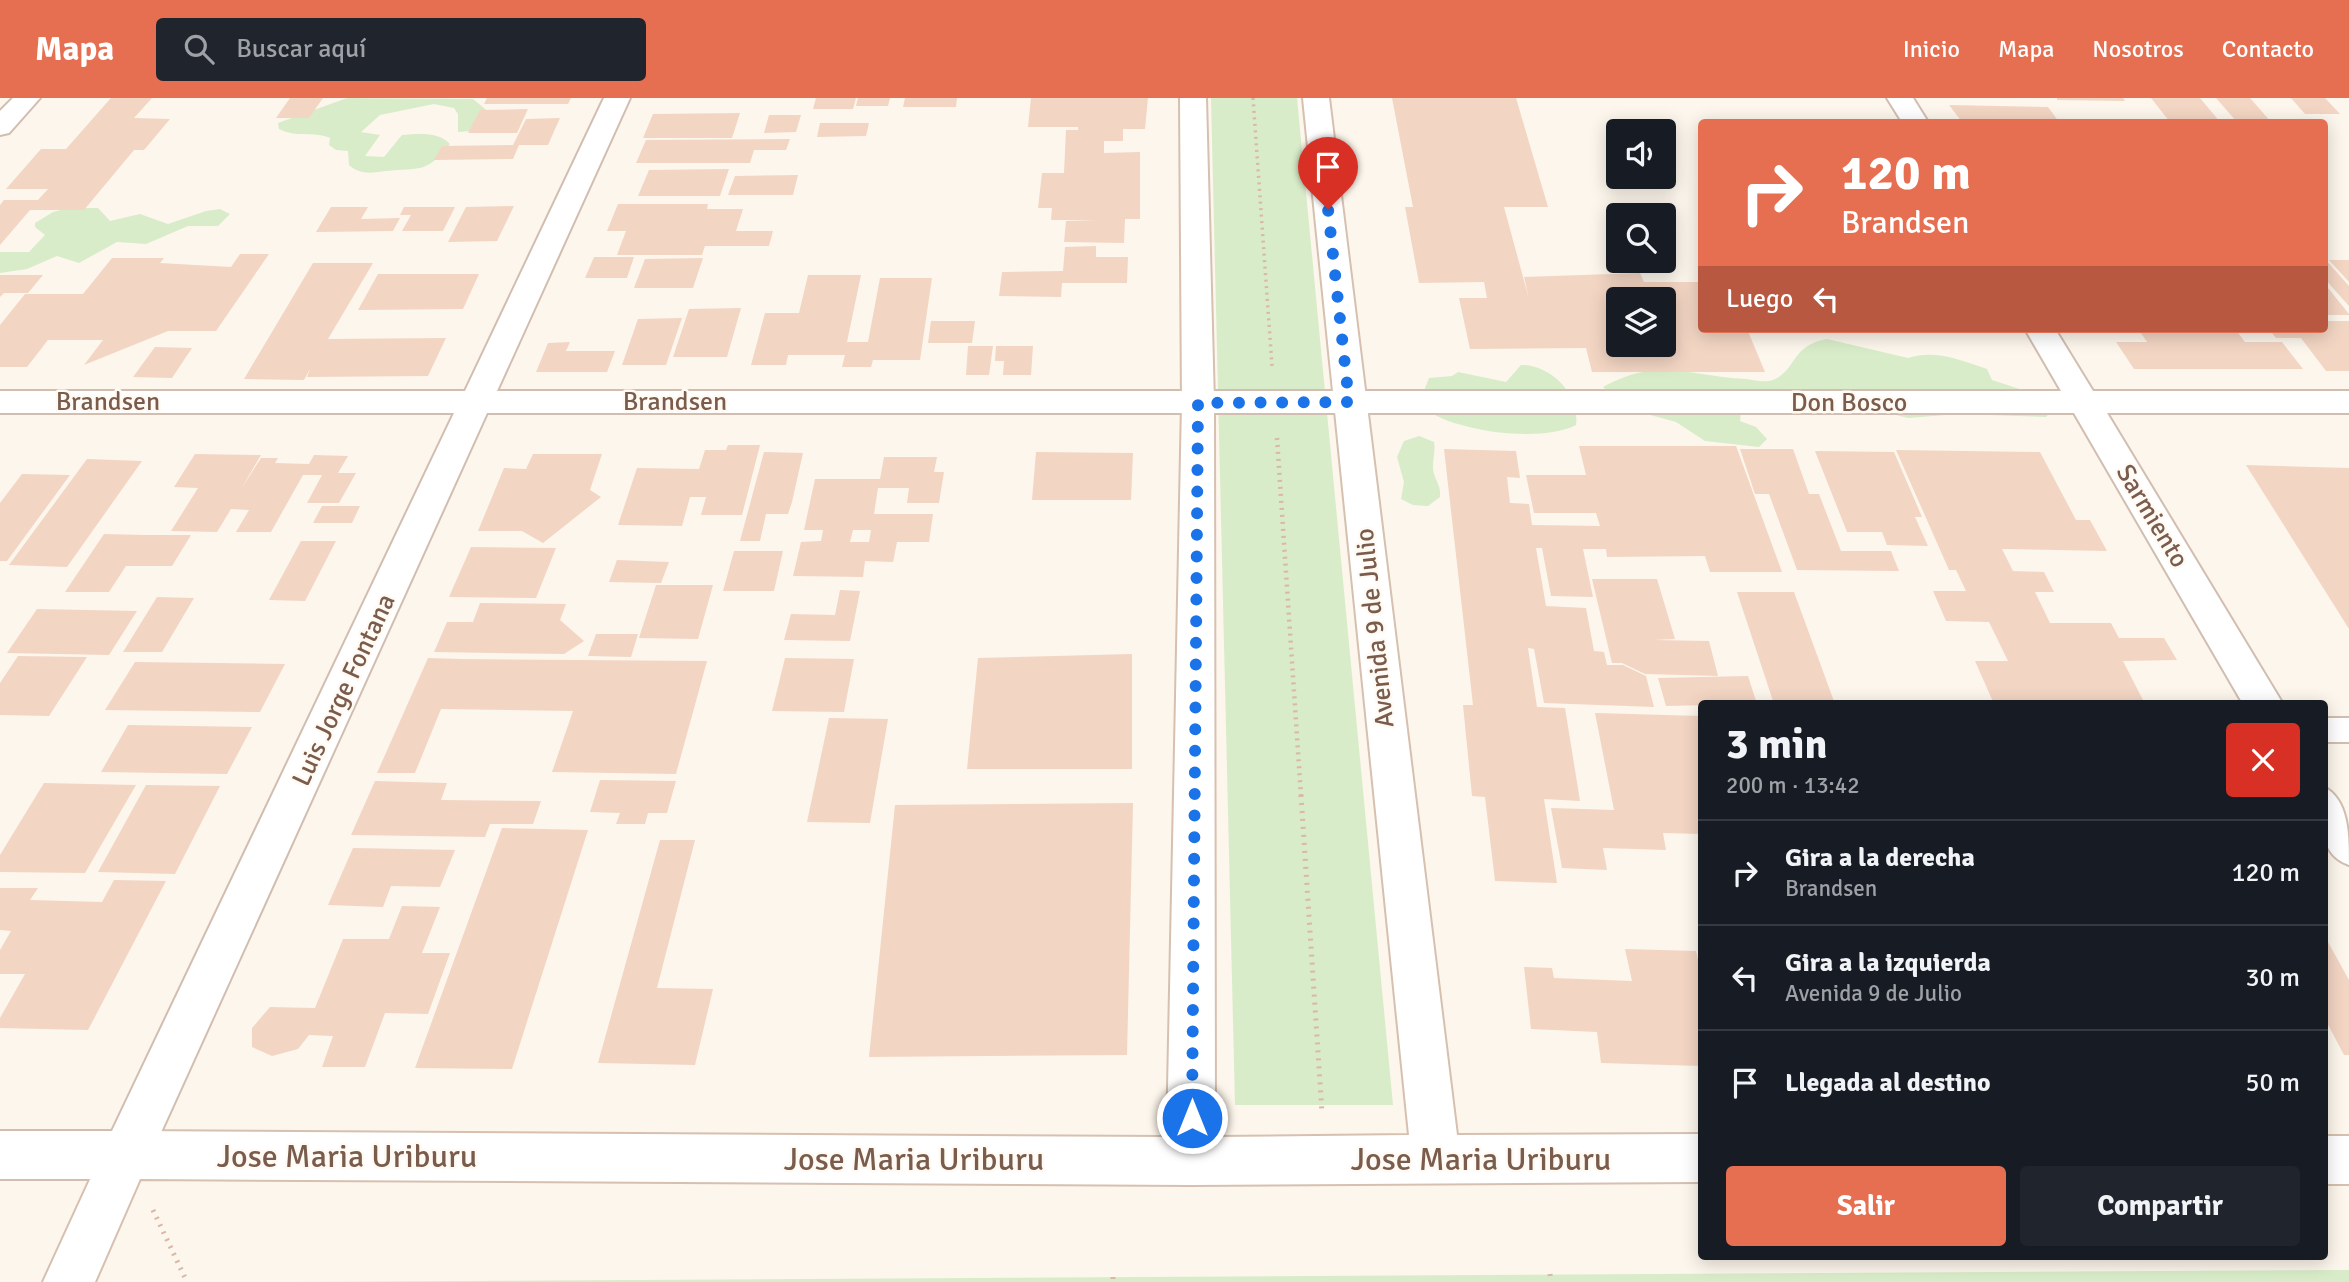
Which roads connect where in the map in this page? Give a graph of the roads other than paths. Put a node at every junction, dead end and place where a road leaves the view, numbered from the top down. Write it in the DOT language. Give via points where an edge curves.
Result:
graph roads {
  1 [pos="27,98"];
  2 [pos="617,98"];
  3 [pos="1193,98"];
  4 [pos="1317,98"];
  5 [pos="1900,98"];
  6 [pos="1913,119"];
  7 [pos="0,127"];
  8 [pos="2042,333"];
  9 [pos="0,402"];
  10 [pos="478,402"];
  11 [pos="1349,402"];
  12 [pos="2349,402"];
  13 [pos="1198,403"];
  14 [pos="2085,403"];
  15 [pos="2262,700"];
  16 [pos="2328,730"];
  17 [pos="2349,730"];
  18 [pos="2328,812"];
  19 [pos="2349,847"];
  20 [pos="0,1155"];
  21 [pos="126,1155"];
  22 [pos="1435,1157"];
  23 [pos="1698,1158"];
  24 [pos="2328,1160"];
  25 [pos="2349,1160"];
  26 [pos="1191,1161"];
  27 [pos="69,1282"];
  1 -- 7 [label="street"];
  2 -- 10 [label="street, Luis Jorge Fontana"];
  3 -- 13 [label="street"];
  4 -- 11 [label="street, Avenida 9 de Julio"];
  5 -- 6 [label="street"];
  8 -- 14 [label="street, Sarmiento"];
  9 -- 10 [label="street, Brandsen"];
  10 -- 13 [label="street, Brandsen"];
  10 -- 21 [label="street, Luis Jorge Fontana"];
  11 -- 13 [label="street, Brandsen"];
  11 -- 14 [label="street, Don Bosco"];
  11 -- 22 [label="street, Avenida 9 de Julio"];
  12 -- 14 [label="street, Don Bosco"];
  13 -- 26 [label="street"];
  14 -- 15 [label="street, Sarmiento"];
  16 -- 17 [label="lane"];
  18 -- 19 [label="street"];
  20 -- 21 [label="street, Jose Maria Uriburu"];
  21 -- 26 [label="street, Jose Maria Uriburu"];
  21 -- 27 [label="street, Luis Jorge Fontana"];
  22 -- 23 [label="street, Jose Maria Uriburu"];
  22 -- 26 [label="street, Jose Maria Uriburu"];
  24 -- 25 [label="street"];
}
